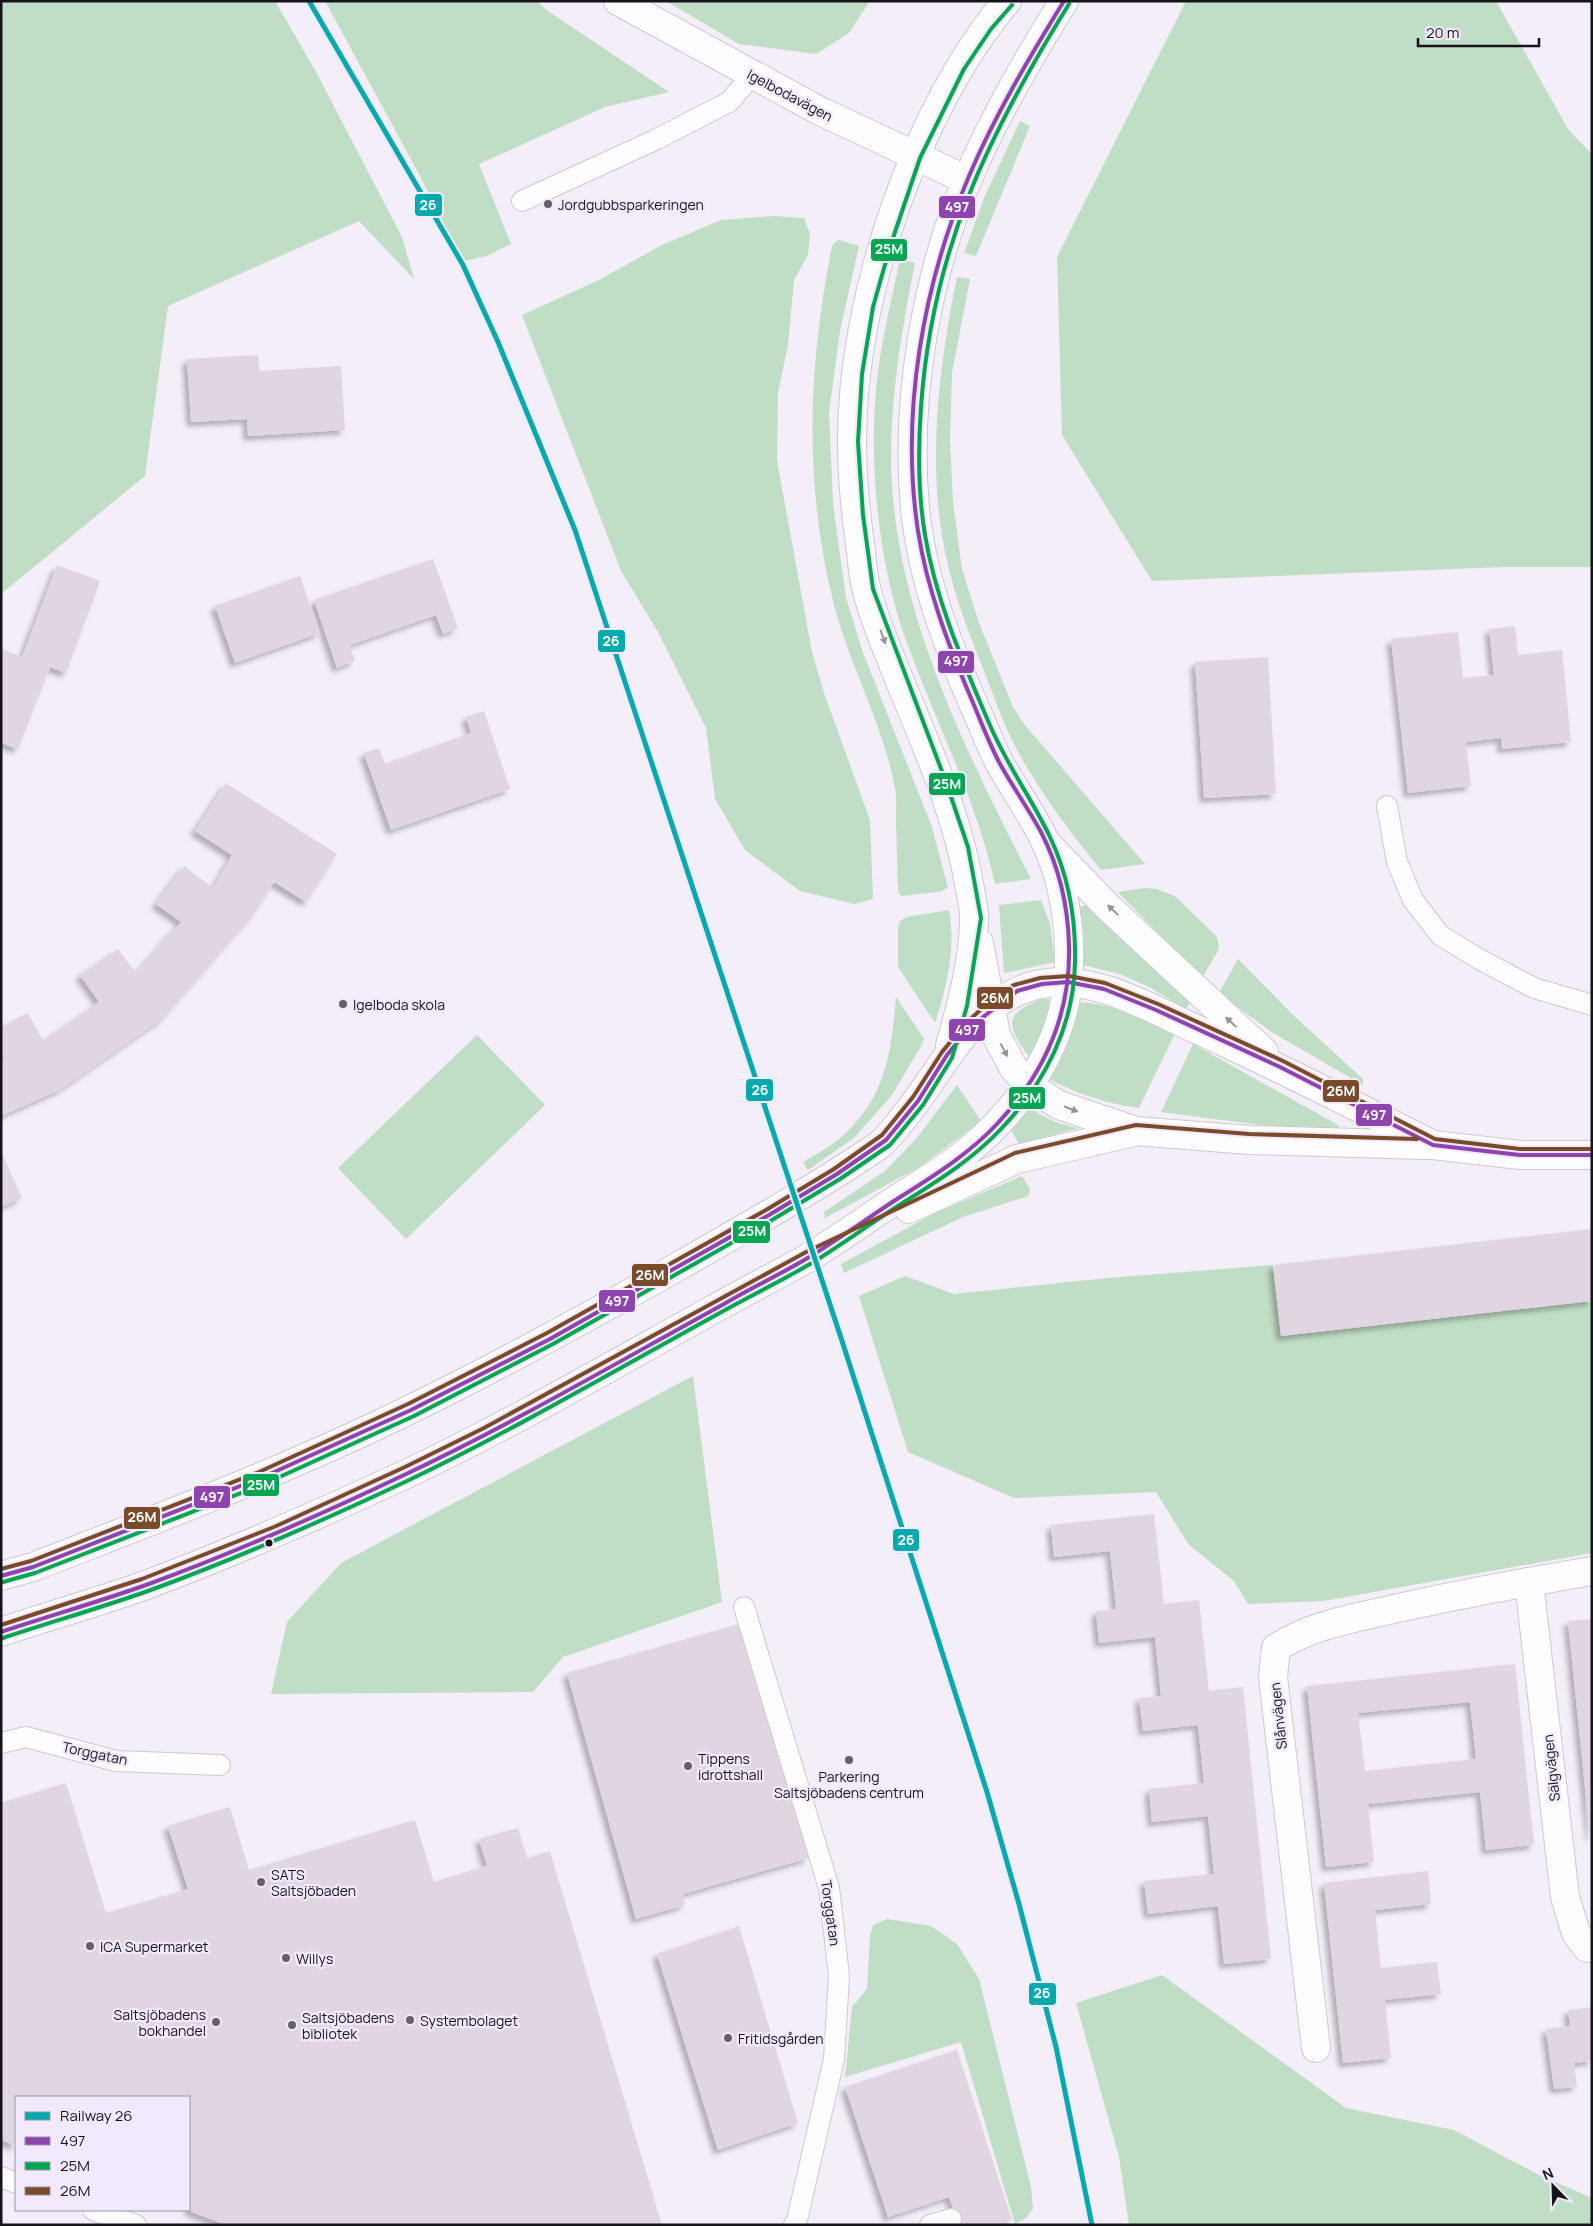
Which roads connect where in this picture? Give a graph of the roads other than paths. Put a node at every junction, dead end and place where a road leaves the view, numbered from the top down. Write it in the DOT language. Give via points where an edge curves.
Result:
graph roads {
  1 [pos="618,1"];
  2 [pos="1007,1"];
  3 [pos="1064,1"];
  4 [pos="752,75"];
  5 [pos="914,156"];
  6 [pos="967,180"];
  7 [pos="522,201"];
  8 [pos="1387,806"];
  9 [pos="1047,844"];
  10 [pos="975,920"];
  11 [pos="1068,982"];
  12 [pos="1592,1005"];
  13 [pos="991,1009"];
  14 [pos="947,1055"];
  15 [pos="1280,1067"];
  16 [pos="1029,1086"];
  17 [pos="1136,1131"];
  18 [pos="1433,1145"];
  19 [pos="1592,1155"];
  20 [pos="811,1256"];
  21 [pos="1592,1571"];
  22 [pos="1,1576"];
  23 [pos="1530,1582"];
  24 [pos="744,1607"];
  25 [pos="1,1632"];
  26 [pos="1,1744"];
  27 [pos="220,1765"];
  28 [pos="1590,1948"];
  29 [pos="1316,2048"];
  30 [pos="1,2177"];
  31 [pos="15,2182"];
  32 [pos="96,2211"];
  33 [pos="951,2218"];
  34 [pos="798,2223"];
  35 [pos="136,2225"];
  36 [pos="930,2225"];
  1 -- 4 [label="main road, Igelbodavägen"];
  2 -- 5 [label="main road" via="986,25 959,66"];
  3 -- 6 [label="main road" via="1007,98"];
  4 -- 5 [label="main road, Igelbodavägen"];
  4 -- 7 [label="lane" via="729,102"];
  5 -- 6 [label="main road, Igelbodavägen"];
  5 -- 10 [label="main road, one-way" via="867,306 856,373 852,442 856,516 866,591 962,849"];
  6 -- 9 [label="main road" via="949,228 927,310 913,436 916,510 929,580 945,637 999,761"];
  8 -- 12 [label="lane" via="1397,862 1413,900 1440,935 1534,988"];
  9 -- 11 [label="main road" via="1061,888 1067,924"];
  15 -- 9 [label="main road, one-way" via="1108,907"];
  10 -- 13 [label="main road"];
  10 -- 14 [label="main road" via="962,1005"];
  11 -- 13 [label="main road" via="1042,984 1017,991"];
  11 -- 15 [label="main road" via="1104,989"];
  11 -- 16 [label="main road" via="1063,1013 1051,1047"];
  13 -- 14 [label="main road" via="970,1027"];
  13 -- 16 [label="main road, one-way" via="996,1035 1013,1068"];
  14 -- 22 [label="main road" via="918,1100 886,1140 777,1210 550,1339 411,1410 261,1478 33,1567"];
  15 -- 18 [label="main road"];
  16 -- 17 [label="main road, one-way" via="1059,1104"];
  16 -- 20 [label="main road" via="995,1126 956,1161"];
  17 -- 18 [label="main road" via="1249,1140"];
  17 -- 20 [label="main road" via="1017,1159"];
  18 -- 19 [label="main road" via="1520,1155"];
  20 -- 25 [label="main road" via="487,1434 408,1473 276,1533 144,1585"];
  21 -- 23 [label="main road, Slånvägen"];
  23 -- 28 [label="main road, Sälgvägen" via="1565,1897 1576,1933"];
  23 -- 29 [label="main road, Slånvägen" via="1465,1593 1330,1624 1296,1636 1276,1648 1273,1677"];
  24 -- 34 [label="lane, Torggatan" via="830,1888 839,1976 834,2059"];
  26 -- 27 [label="lane, Torggatan" via="26,1737 116,1761"];
  30 -- 31 [label="lane"];
  32 -- 35 [label="lane"];
  33 -- 36 [label="lane"];
}
